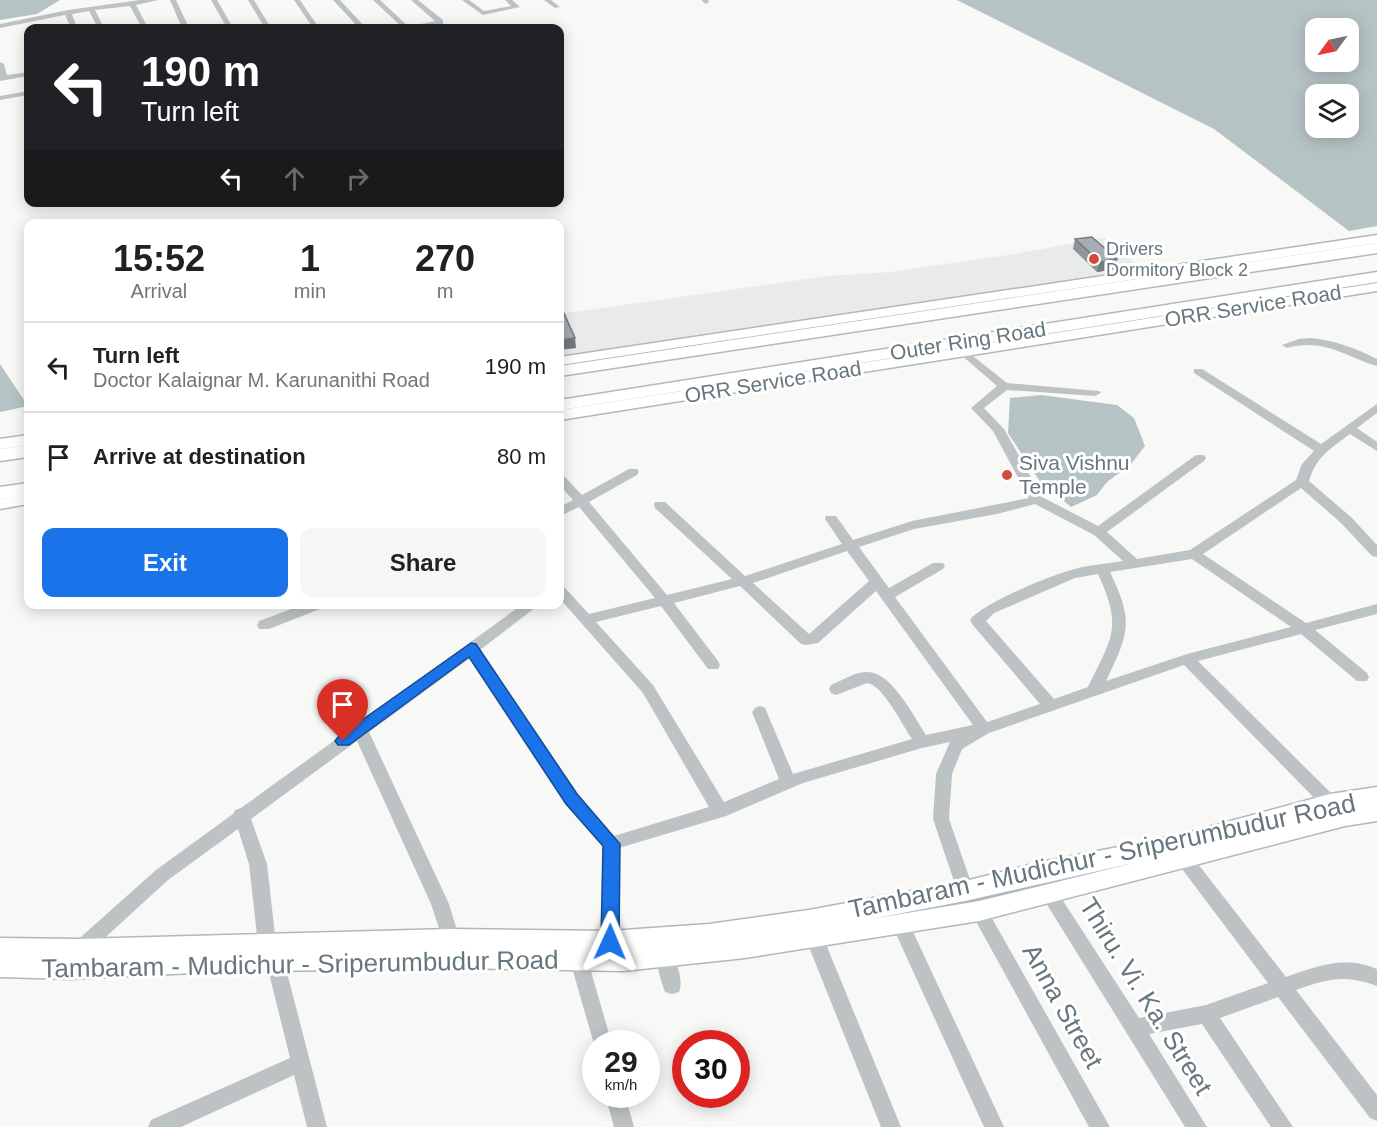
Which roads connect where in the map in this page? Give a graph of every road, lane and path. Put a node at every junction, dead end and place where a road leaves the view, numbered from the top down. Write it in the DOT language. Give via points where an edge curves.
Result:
graph roads {
  1 [pos="155,0"];
  2 [pos="173,0"];
  3 [pos="214,0"];
  4 [pos="251,0"];
  5 [pos="297,0"];
  6 [pos="336,0"];
  7 [pos="376,0"];
  8 [pos="414,0"];
  9 [pos="465,0"];
  10 [pos="508,0"];
  11 [pos="548,0"];
  12 [pos="132,3"];
  13 [pos="557,7"];
  14 [pos="90,9"];
  15 [pos="68,12"];
  16 [pos="439,23"];
  17 [pos="72,24"];
  18 [pos="99,24"];
  19 [pos="143,24"];
  20 [pos="184,24"];
  21 [pos="228,24"];
  22 [pos="265,24"];
  23 [pos="313,24"];
  24 [pos="359,24"];
  25 [pos="403,24"];
  26 [pos="434,24"];
  27 [pos="0,26"];
  28 [pos="0,64"];
  29 [pos="24,75"];
  30 [pos="2,79"];
  31 [pos="24,94"];
  32 [pos="0,98"];
  33 [pos="1377,239"];
  34 [pos="1377,248"];
  35 [pos="1377,277"];
  36 [pos="1377,286"];
  37 [pos="1287,345"];
  38 [pos="964,352"];
  39 [pos="656,356"];
  40 [pos="588,357"];
  41 [pos="564,360"];
  42 [pos="1377,363"];
  43 [pos="564,369"];
  44 [pos="1198,371"];
  45 [pos="731,378"];
  46 [pos="1004,386"];
  47 [pos="1095,393"];
  48 [pos="680,396"];
  49 [pos="564,404"];
  50 [pos="1377,407"];
  51 [pos="564,415"];
  52 [pos="1349,428"];
  53 [pos="24,441"];
  54 [pos="0,444"];
  55 [pos="1377,447"];
  56 [pos="1321,450"];
  57 [pos="24,452"];
  58 [pos="0,455"];
  59 [pos="1200,458"];
  60 [pos="633,472"];
  61 [pos="1302,482"];
  62 [pos="564,483"];
  63 [pos="24,490"];
  64 [pos="0,494"];
  65 [pos="24,500"];
  66 [pos="1037,500"];
  67 [pos="583,502"];
  68 [pos="0,504"];
  69 [pos="660,505"];
  70 [pos="564,510"];
  71 [pos="831,519"];
  72 [pos="1100,532"];
  73 [pos="850,545"];
  74 [pos="1377,553"];
  75 [pos="1194,554"];
  76 [pos="1134,564"];
  77 [pos="938,566"];
  78 [pos="1102,569"];
  79 [pos="743,581"];
  80 [pos="877,582"];
  81 [pos="886,595"];
  82 [pos="564,596"];
  83 [pos="665,600"];
  84 [pos="307,609"];
  85 [pos="526,609"];
  86 [pos="1377,609"];
  87 [pos="585,620"];
  88 [pos="264,625"];
  89 [pos="1303,628"];
  90 [pos="471,648"];
  91 [pos="1187,659"];
  92 [pos="713,664"];
  93 [pos="1362,677"];
  94 [pos="836,689"];
  95 [pos="1093,693"];
  96 [pos="1051,706"];
  97 [pos="760,712"];
  98 [pos="360,729"];
  99 [pos="984,729"];
  100 [pos="922,742"];
  101 [pos="788,782"];
  102 [pos="1377,796"];
  103 [pos="1330,803"];
  104 [pos="720,811"];
  105 [pos="1377,812"];
  106 [pos="241,815"];
  107 [pos="611,844"];
  108 [pos="1185,860"];
  109 [pos="965,891"];
  110 [pos="1050,895"];
  111 [pos="979,911"];
  112 [pos="901,925"];
  113 [pos="814,937"];
  114 [pos="452,940"];
  115 [pos="610,942"];
  116 [pos="0,949"];
  117 [pos="272,953"];
  118 [pos="664,956"];
  119 [pos="74,959"];
  120 [pos="579,961"];
  121 [pos="0,966"];
  122 [pos="1377,978"];
  123 [pos="672,986"];
  124 [pos="1283,989"];
  125 [pos="1206,1014"];
  126 [pos="1135,1028"];
  127 [pos="598,1030"];
  128 [pos="300,1063"];
  129 [pos="619,1108"];
  130 [pos="1377,1111"];
  131 [pos="158,1127"];
  132 [pos="317,1127"];
  133 [pos="624,1127"];
  134 [pos="891,1127"];
  135 [pos="994,1127"];
  136 [pos="1100,1127"];
  137 [pos="1197,1127"];
  138 [pos="1283,1127"];
  1 -- 12 [label="street"];
  2 -- 20 [label="street"];
  3 -- 21 [label="street"];
  4 -- 22 [label="street"];
  5 -- 23 [label="street"];
  6 -- 24 [label="street"];
  7 -- 25 [label="street"];
  8 -- 16 [label="street"];
  9 -- 10 [label="street" via="483,13 517,7"];
  11 -- 13 [label="street"];
  12 -- 14 [label="street"];
  12 -- 19 [label="street"];
  14 -- 15 [label="street"];
  14 -- 18 [label="street"];
  15 -- 17 [label="street"];
  15 -- 27 [label="street"];
  16 -- 26 [label="street"];
  28 -- 30 [label="street"];
  29 -- 30 [label="street"];
  31 -- 32 [label="street"];
  33 -- 40 [label="main road"];
  34 -- 39 [label="highway, Outer Ring Road"];
  35 -- 45 [label="highway, Outer Ring Road"];
  36 -- 38 [label="main road, ORR Service Road"];
  37 -- 42 [label="street" via="1317,340"];
  38 -- 46 [label="street"];
  38 -- 48 [label="main road, ORR Service Road"];
  39 -- 40 [label="highway"];
  39 -- 43 [label="highway, Outer Ring Road"];
  40 -- 41 [label="main road"];
  44 -- 56 [label="street"];
  45 -- 48 [label="highway"];
  45 -- 49 [label="highway, Outer Ring Road"];
  46 -- 47 [label="street"];
  46 -- 66 [label="street" via="977,408 998,429"];
  48 -- 51 [label="main road, ORR Service Road"];
  50 -- 52 [label="street"];
  52 -- 55 [label="street"];
  52 -- 56 [label="street"];
  53 -- 54 [label="main road"];
  56 -- 61 [label="street" via="1308,464"];
  57 -- 58 [label="highway"];
  59 -- 72 [label="street"];
  60 -- 67 [label="street"];
  61 -- 74 [label="street"];
  61 -- 75 [label="street"];
  62 -- 67 [label="street"];
  63 -- 64 [label="highway"];
  65 -- 68 [label="main road"];
  66 -- 72 [label="street"];
  66 -- 73 [label="street" via="912,525"];
  67 -- 70 [label="street"];
  67 -- 83 [label="street"];
  69 -- 79 [label="street"];
  71 -- 73 [label="street"];
  72 -- 76 [label="street"];
  73 -- 79 [label="street"];
  73 -- 80 [label="street"];
  75 -- 76 [label="street"];
  75 -- 89 [label="street"];
  76 -- 78 [label="street"];
  77 -- 81 [label="street"];
  78 -- 95 [label="street" via="1120,622"];
  78 -- 96 [label="street" via="1072,574 989,610 977,620"];
  79 -- 80 [label="street" via="806,640 813,639"];
  79 -- 83 [label="street"];
  80 -- 81 [label="street"];
  81 -- 99 [label="street"];
  82 -- 87 [label="street"];
  83 -- 87 [label="street"];
  83 -- 92 [label="street"];
  84 -- 88 [label="street"];
  85 -- 90 [label="street"];
  86 -- 89 [label="street"];
  87 -- 104 [label="street" via="648,689"];
  89 -- 91 [label="street"];
  89 -- 93 [label="street"];
  90 -- 98 [label="street"];
  90 -- 107 [label="street" via="572,799"];
  91 -- 95 [label="street"];
  91 -- 103 [label="street"];
  94 -- 100 [label="street" via="876,678"];
  95 -- 96 [label="street"];
  96 -- 99 [label="street"];
  97 -- 101 [label="street"];
  98 -- 106 [label="street"];
  98 -- 114 [label="street" via="440,904"];
  99 -- 100 [label="street"];
  99 -- 109 [label="street" via="956,745 944,774 941,819"];
  100 -- 101 [label="street"];
  101 -- 104 [label="street"];
  102 -- 103 [label="main road, Tambaram - Mudichur - Sriperumbudur Road"];
  103 -- 109 [label="main road, Tambaram - Mudichur - Sriperumbudur Road" via="1175,845"];
  104 -- 107 [label="street"];
  105 -- 108 [label="main road, Tambaram - Mudichur - Sriperumbudur Road"];
  106 -- 117 [label="street" via="258,864"];
  106 -- 119 [label="street" via="162,875"];
  107 -- 115 [label="street"];
  108 -- 110 [label="main road, Tambaram - Mudichur - Sriperumbudur Road"];
  108 -- 124 [label="street"];
  109 -- 111 [label="main road"];
  109 -- 115 [label="main road, Tambaram - Mudichur - Sriperumbudur Road" via="709,935"];
  110 -- 111 [label="main road, Tambaram - Mudichur - Sriperumbudur Road"];
  110 -- 126 [label="street, Thiru. Vi. Ka. Street"];
  111 -- 112 [label="main road, Tambaram - Mudichur - Sriperumbudur Road"];
  111 -- 136 [label="street, Anna Street"];
  112 -- 113 [label="main road, Tambaram - Mudichur - Sriperumbudur Road"];
  112 -- 135 [label="street"];
  113 -- 118 [label="main road, Tambaram - Mudichur - Sriperumbudur Road"];
  113 -- 134 [label="street"];
  114 -- 115 [label="main road, Tambaram - Mudichur - Sriperumbudur Road"];
  114 -- 117 [label="main road, Tambaram - Mudichur - Sriperumbudur Road"];
  116 -- 119 [label="main road, Tambaram - Mudichur - Sriperumbudur Road"];
  117 -- 119 [label="main road, Tambaram - Mudichur - Sriperumbudur Road" via="214,961"];
  117 -- 120 [label="main road, Tambaram - Mudichur - Sriperumbudur Road"];
  117 -- 128 [label="street"];
  118 -- 120 [label="main road, Tambaram - Mudichur - Sriperumbudur Road"];
  118 -- 123 [label="street"];
  119 -- 121 [label="main road, Tambaram - Mudichur - Sriperumbudur Road"];
  120 -- 127 [label="street"];
  122 -- 124 [label="street" via="1361,971 1341,970 1294,982"];
  124 -- 125 [label="street"];
  124 -- 130 [label="street"];
  125 -- 126 [label="street"];
  125 -- 138 [label="street"];
  126 -- 137 [label="street, Thiru. Vi. Ka. Street"];
  128 -- 131 [label="street"];
  128 -- 132 [label="street"];
  129 -- 133 [label="street"];
}
